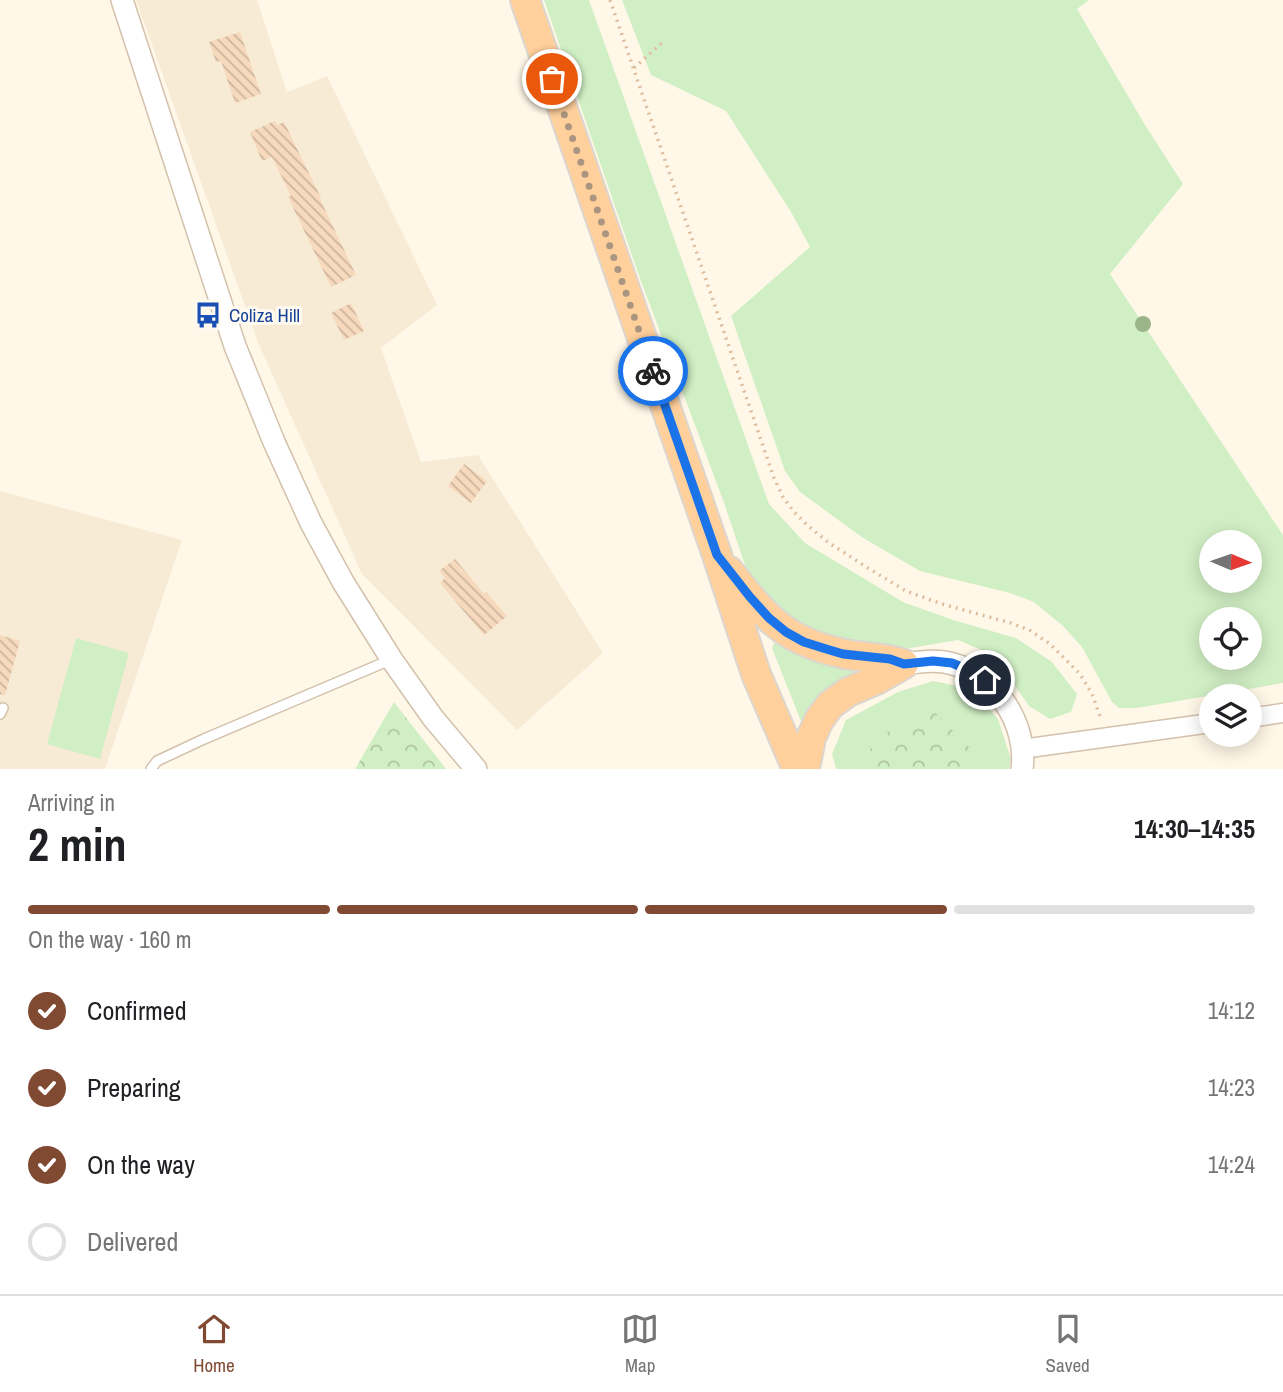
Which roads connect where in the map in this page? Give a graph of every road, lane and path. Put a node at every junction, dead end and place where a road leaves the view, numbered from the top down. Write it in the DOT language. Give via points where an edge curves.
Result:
graph roads {
  1 [pos="122,0"];
  2 [pos="525,0"];
  3 [pos="610,0"];
  4 [pos="664,41"];
  5 [pos="634,68"];
  6 [pos="717,555"];
  7 [pos="392,660"];
  8 [pos="904,664"];
  9 [pos="1283,713"];
  10 [pos="1262,716"];
  11 [pos="1199,725"];
  12 [pos="1105,737"];
  13 [pos="1022,759"];
  14 [pos="152,769"];
  15 [pos="477,769"];
  16 [pos="797,769"];
  17 [pos="805,769"];
  1 -- 7 [label="street" via="235,346 274,442 310,523"];
  2 -- 6 [label="highway"];
  3 -- 5 [label="path"];
  4 -- 5 [label="path"];
  5 -- 12 [label="path" via="783,497 829,543 906,591 1011,622 1050,644 1080,674 1092,694"];
  6 -- 8 [label="highway" via="786,632 843,654"];
  6 -- 16 [label="highway" via="756,674"];
  7 -- 14 [label="lane" via="204,739 157,761"];
  7 -- 15 [label="street"];
  8 -- 13 [label="street" via="952,663 985,680 1015,722"];
  8 -- 17 [label="highway" via="830,705 811,738"];
  9 -- 10 [label="street"];
  11 -- 12 [label="street"];
  12 -- 13 [label="street"];
}
